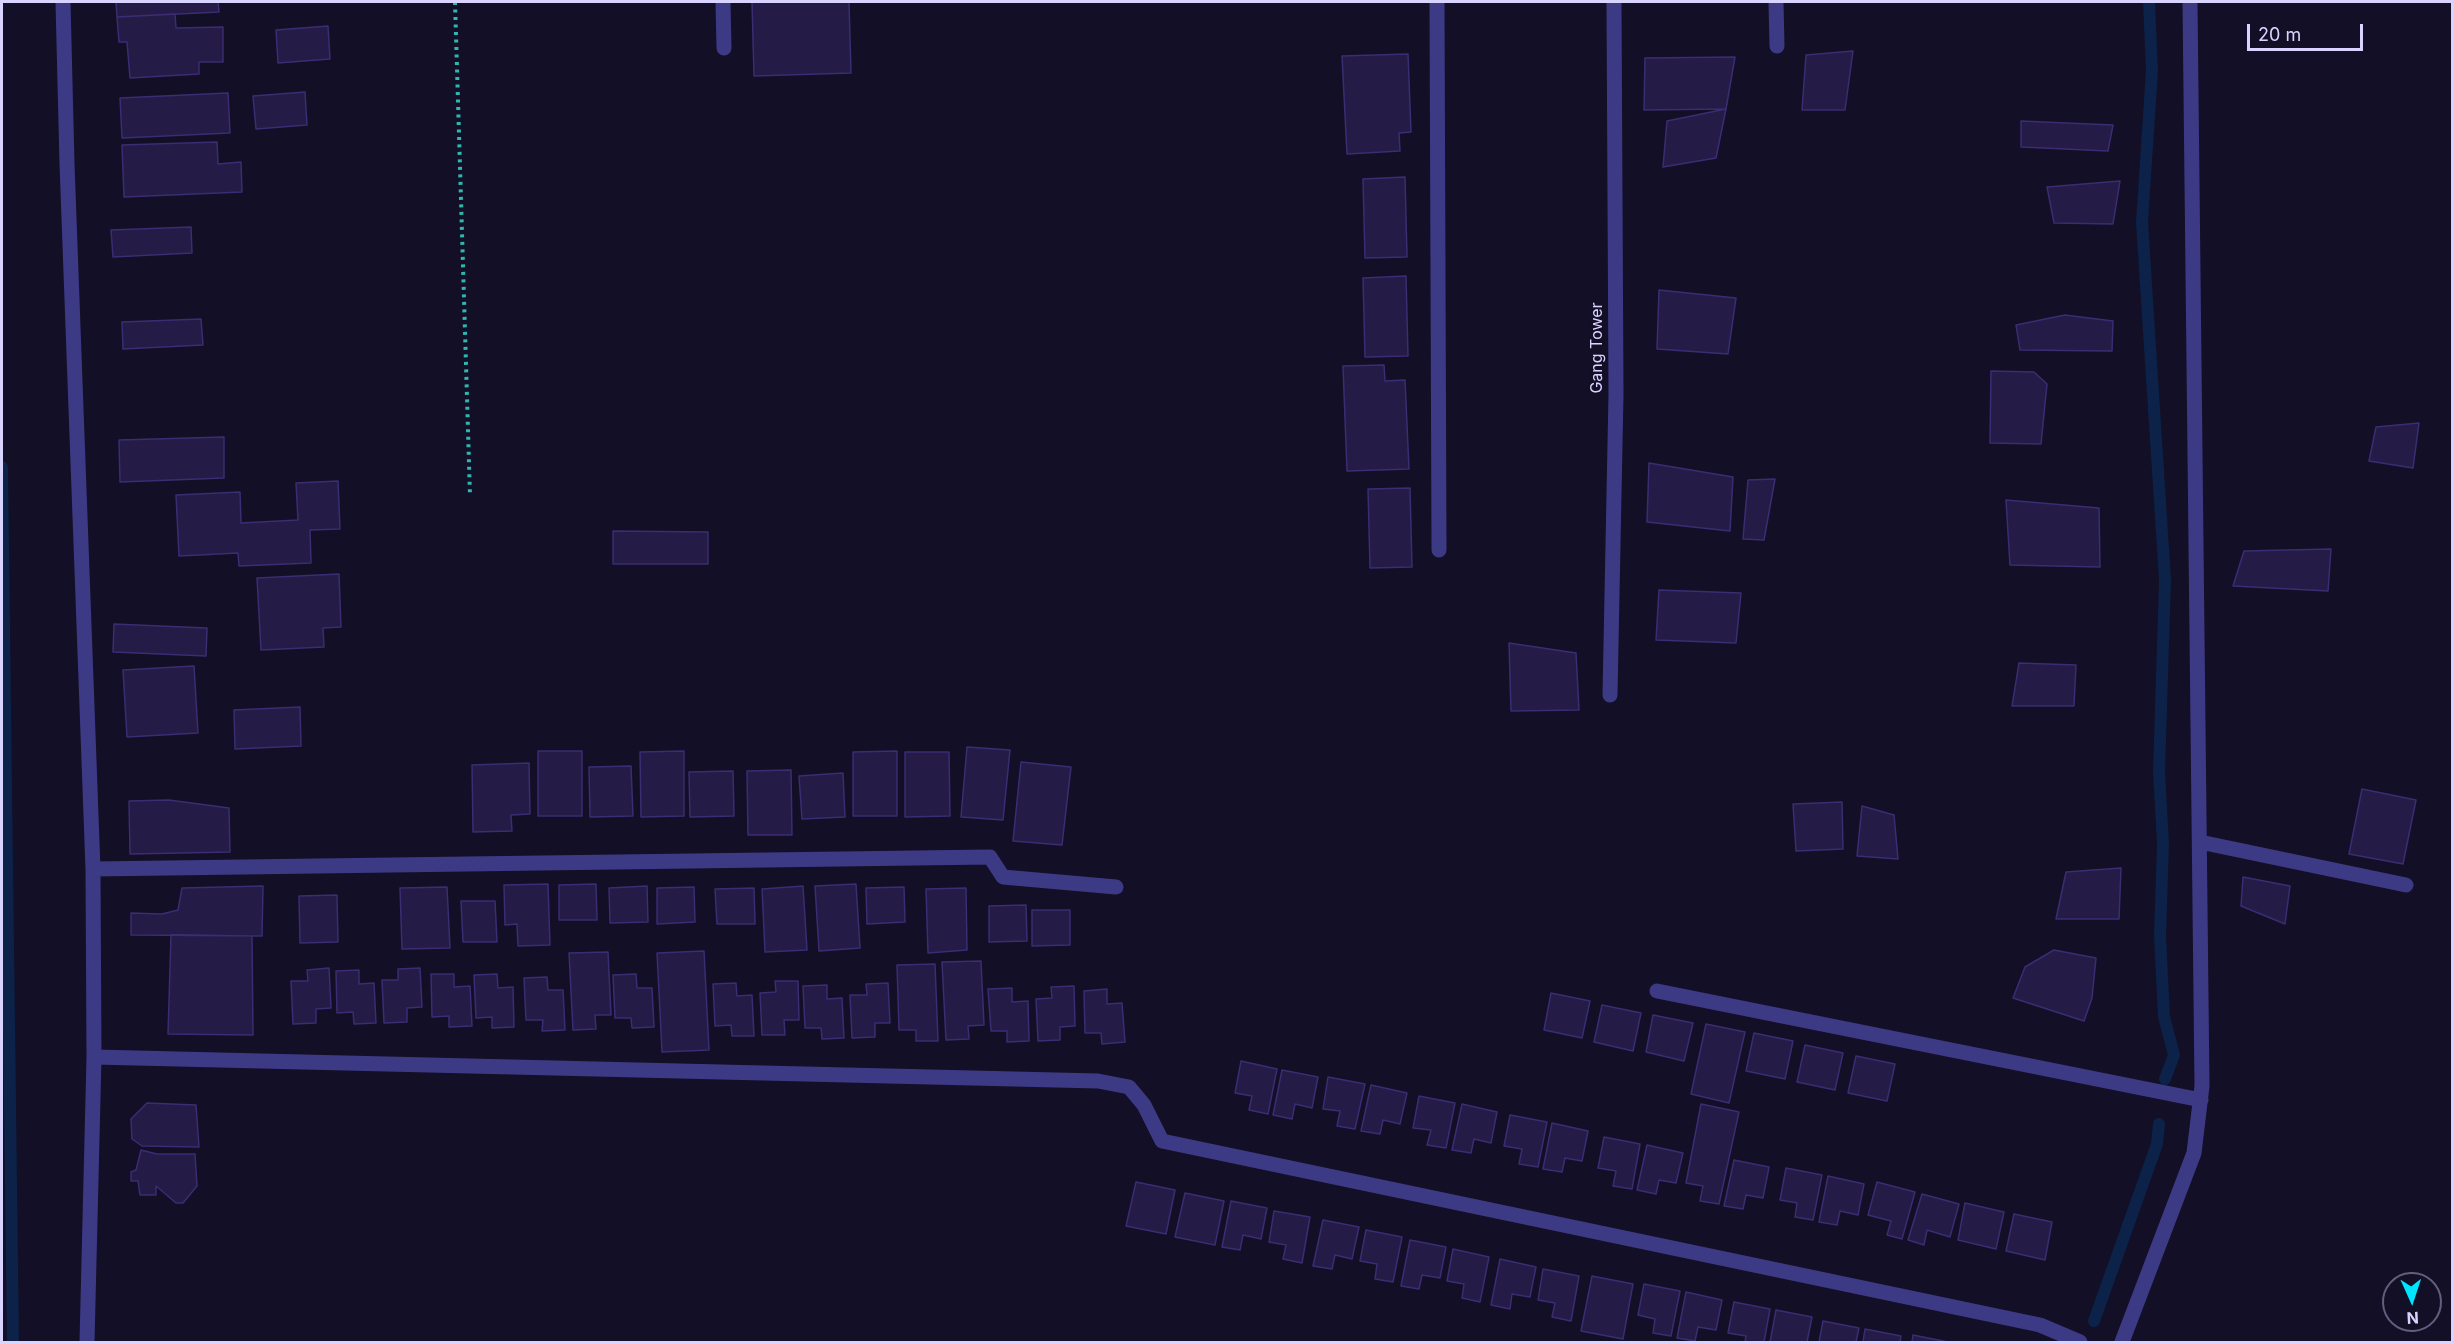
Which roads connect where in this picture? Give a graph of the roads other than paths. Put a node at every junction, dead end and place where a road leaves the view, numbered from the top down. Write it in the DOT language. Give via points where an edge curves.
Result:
graph roads {
  1 [pos="63,2"];
  2 [pos="723,2"];
  3 [pos="1437,2"];
  4 [pos="1614,2"];
  5 [pos="1776,2"];
  6 [pos="2190,2"];
  7 [pos="1777,46"];
  8 [pos="724,48"];
  9 [pos="1439,550"];
  10 [pos="1610,695"];
  11 [pos="2200,842"];
  12 [pos="93,869"];
  13 [pos="2406,885"];
  14 [pos="1116,887"];
  15 [pos="1657,991"];
  16 [pos="94,1057"];
  17 [pos="2201,1100"];
  18 [pos="87,1342"];
  19 [pos="2080,1342"];
  20 [pos="2122,1342"];
  1 -- 12 [label="street"];
  2 -- 8 [label="street"];
  3 -- 9 [label="street"];
  4 -- 10 [label="street, Gang Tower" via="1616,393"];
  5 -- 7 [label="street"];
  6 -- 11 [label="street"];
  11 -- 13 [label="street"];
  11 -- 17 [label="street"];
  12 -- 14 [label="street" via="990,857 1003,877"];
  12 -- 16 [label="street"];
  15 -- 17 [label="street"];
  16 -- 18 [label="street"];
  16 -- 19 [label="street" via="1098,1081 1130,1087 1162,1141 2040,1325"];
  17 -- 20 [label="street" via="2194,1153"];
}
